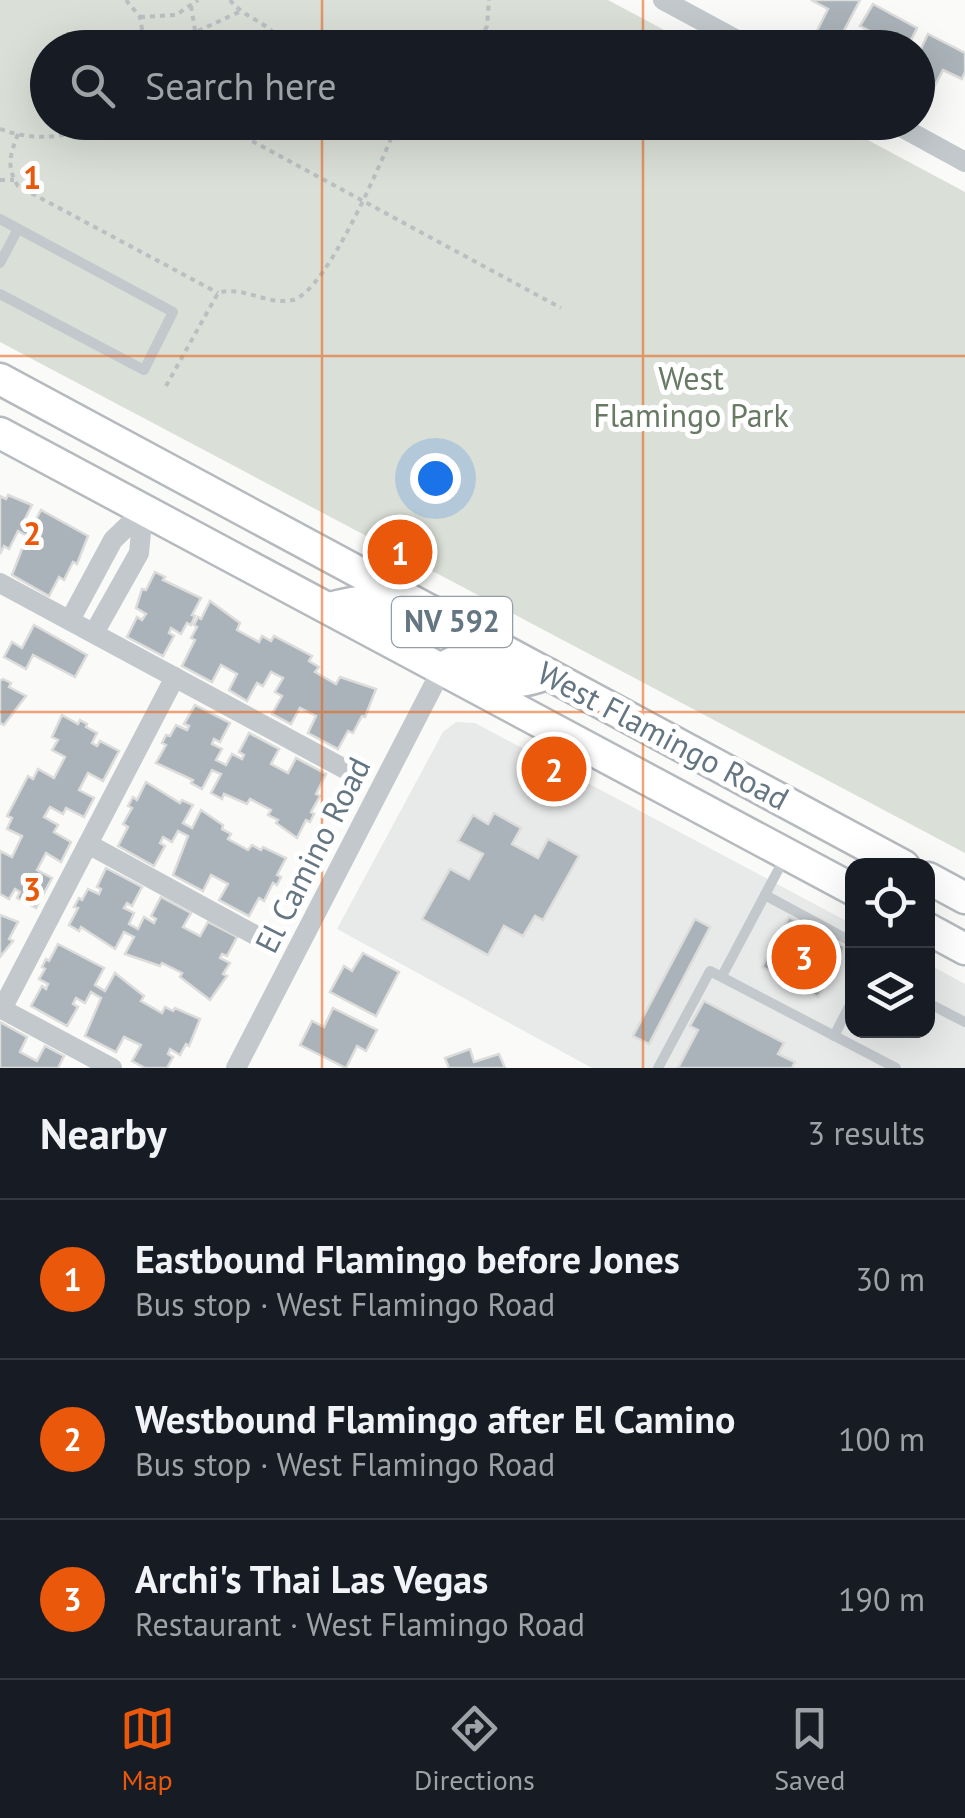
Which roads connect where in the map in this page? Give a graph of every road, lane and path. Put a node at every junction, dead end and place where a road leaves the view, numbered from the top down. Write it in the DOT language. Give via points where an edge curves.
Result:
graph roads {
  1 [pos="126,0"];
  2 [pos="198,0"];
  3 [pos="230,0"];
  4 [pos="489,0"];
  5 [pos="663,0"];
  6 [pos="191,6"];
  7 [pos="240,12"];
  8 [pos="140,17"];
  9 [pos="142,30"];
  10 [pos="198,30"];
  11 [pos="200,30"];
  12 [pos="270,30"];
  13 [pos="484,30"];
  14 [pos="719,30"];
  15 [pos="0,129"];
  16 [pos="18,134"];
  17 [pos="30,134"];
  18 [pos="250,140"];
  19 [pos="390,140"];
  20 [pos="925,140"];
  21 [pos="965,162"];
  22 [pos="0,180"];
  23 [pos="14,180"];
  24 [pos="362,202"];
  25 [pos="0,219"];
  26 [pos="18,229"];
  27 [pos="0,263"];
  28 [pos="218,293"];
  29 [pos="0,294"];
  30 [pos="561,308"];
  31 [pos="0,379"];
  32 [pos="166,386"];
  33 [pos="0,402"];
  34 [pos="49,405"];
  35 [pos="0,433"];
  36 [pos="144,510"];
  37 [pos="94,575"];
  38 [pos="0,583"];
  39 [pos="120,588"];
  40 [pos="329,608"];
  41 [pos="431,611"];
  42 [pos="70,620"];
  43 [pos="94,633"];
  44 [pos="442,669"];
  45 [pos="548,674"];
  46 [pos="175,677"];
  47 [pos="343,768"];
  48 [pos="88,844"];
  49 [pos="786,853"];
  50 [pos="889,858"];
  51 [pos="935,882"];
  52 [pos="845,884"];
  53 [pos="765,894"];
  54 [pos="965,898"];
  55 [pos="935,928"];
  56 [pos="965,929"];
  57 [pos="935,932"];
  58 [pos="256,935"];
  59 [pos="845,938"];
  60 [pos="965,949"];
  61 [pos="722,976"];
  62 [pos="935,1006"];
  63 [pos="1,1009"];
  64 [pos="845,1015"];
  65 [pos="965,1022"];
  66 [pos="834,1036"];
  67 [pos="112,1068"];
  68 [pos="236,1068"];
  69 [pos="658,1068"];
  70 [pos="896,1068"];
  1 -- 8 [label="path"];
  2 -- 6 [label="path"];
  3 -- 7 [label="path"];
  4 -- 13 [label="path"];
  5 -- 14 [label="street"];
  6 -- 8 [label="path" via="176,15"];
  6 -- 10 [label="path"];
  7 -- 11 [label="path"];
  7 -- 12 [label="path"];
  8 -- 9 [label="path"];
  15 -- 16 [label="path"];
  16 -- 17 [label="path"];
  16 -- 23 [label="path" via="10,156"];
  18 -- 24 [label="path"];
  19 -- 24 [label="path"];
  20 -- 21 [label="street"];
  22 -- 23 [label="path"];
  23 -- 28 [label="path"];
  24 -- 28 [label="path" via="306,296 267,301"];
  24 -- 30 [label="path"];
  25 -- 26 [label="lane"];
  26 -- 27 [label="lane"];
  26 -- 29 [label="lane" via="173,312 144,370"];
  28 -- 32 [label="path"];
  31 -- 34 [label="main road, West Flamingo Road / NV 592"];
  33 -- 34 [label="main road" via="30,412"];
  34 -- 41 [label="main road, West Flamingo Road / NV 592"];
  35 -- 36 [label="main road, West Flamingo Road / NV 592"];
  36 -- 37 [label="street" via="112,540"];
  36 -- 39 [label="street" via="139,553"];
  36 -- 40 [label="main road, West Flamingo Road / NV 592"];
  37 -- 39 [label="lane"];
  37 -- 42 [label="street"];
  38 -- 42 [label="street"];
  39 -- 43 [label="street"];
  40 -- 41 [label="main road" via="365,601 401,618"];
  40 -- 44 [label="main road, West Flamingo Road / NV 592"];
  41 -- 45 [label="main road, West Flamingo Road / NV 592"];
  42 -- 43 [label="street"];
  43 -- 46 [label="street"];
  44 -- 45 [label="main road" via="463,660 514,681"];
  44 -- 49 [label="main road, West Flamingo Road / NV 592"];
  44 -- 68 [label="street, El Camino Road"];
  45 -- 50 [label="main road, West Flamingo Road / NV 592"];
  46 -- 47 [label="street"];
  46 -- 48 [label="street"];
  48 -- 58 [label="street"];
  48 -- 63 [label="street"];
  49 -- 52 [label="main road, West Flamingo Road / NV 592"];
  49 -- 53 [label="lane"];
  51 -- 54 [label="main road"];
  53 -- 59 [label="lane"];
  53 -- 61 [label="lane"];
  55 -- 56 [label="main road"];
  57 -- 60 [label="main road"];
  61 -- 66 [label="lane"];
  61 -- 69 [label="lane" via="710,971"];
  62 -- 65 [label="lane"];
  63 -- 67 [label="street"];
  64 -- 66 [label="lane"];
  66 -- 70 [label="lane"];
}
